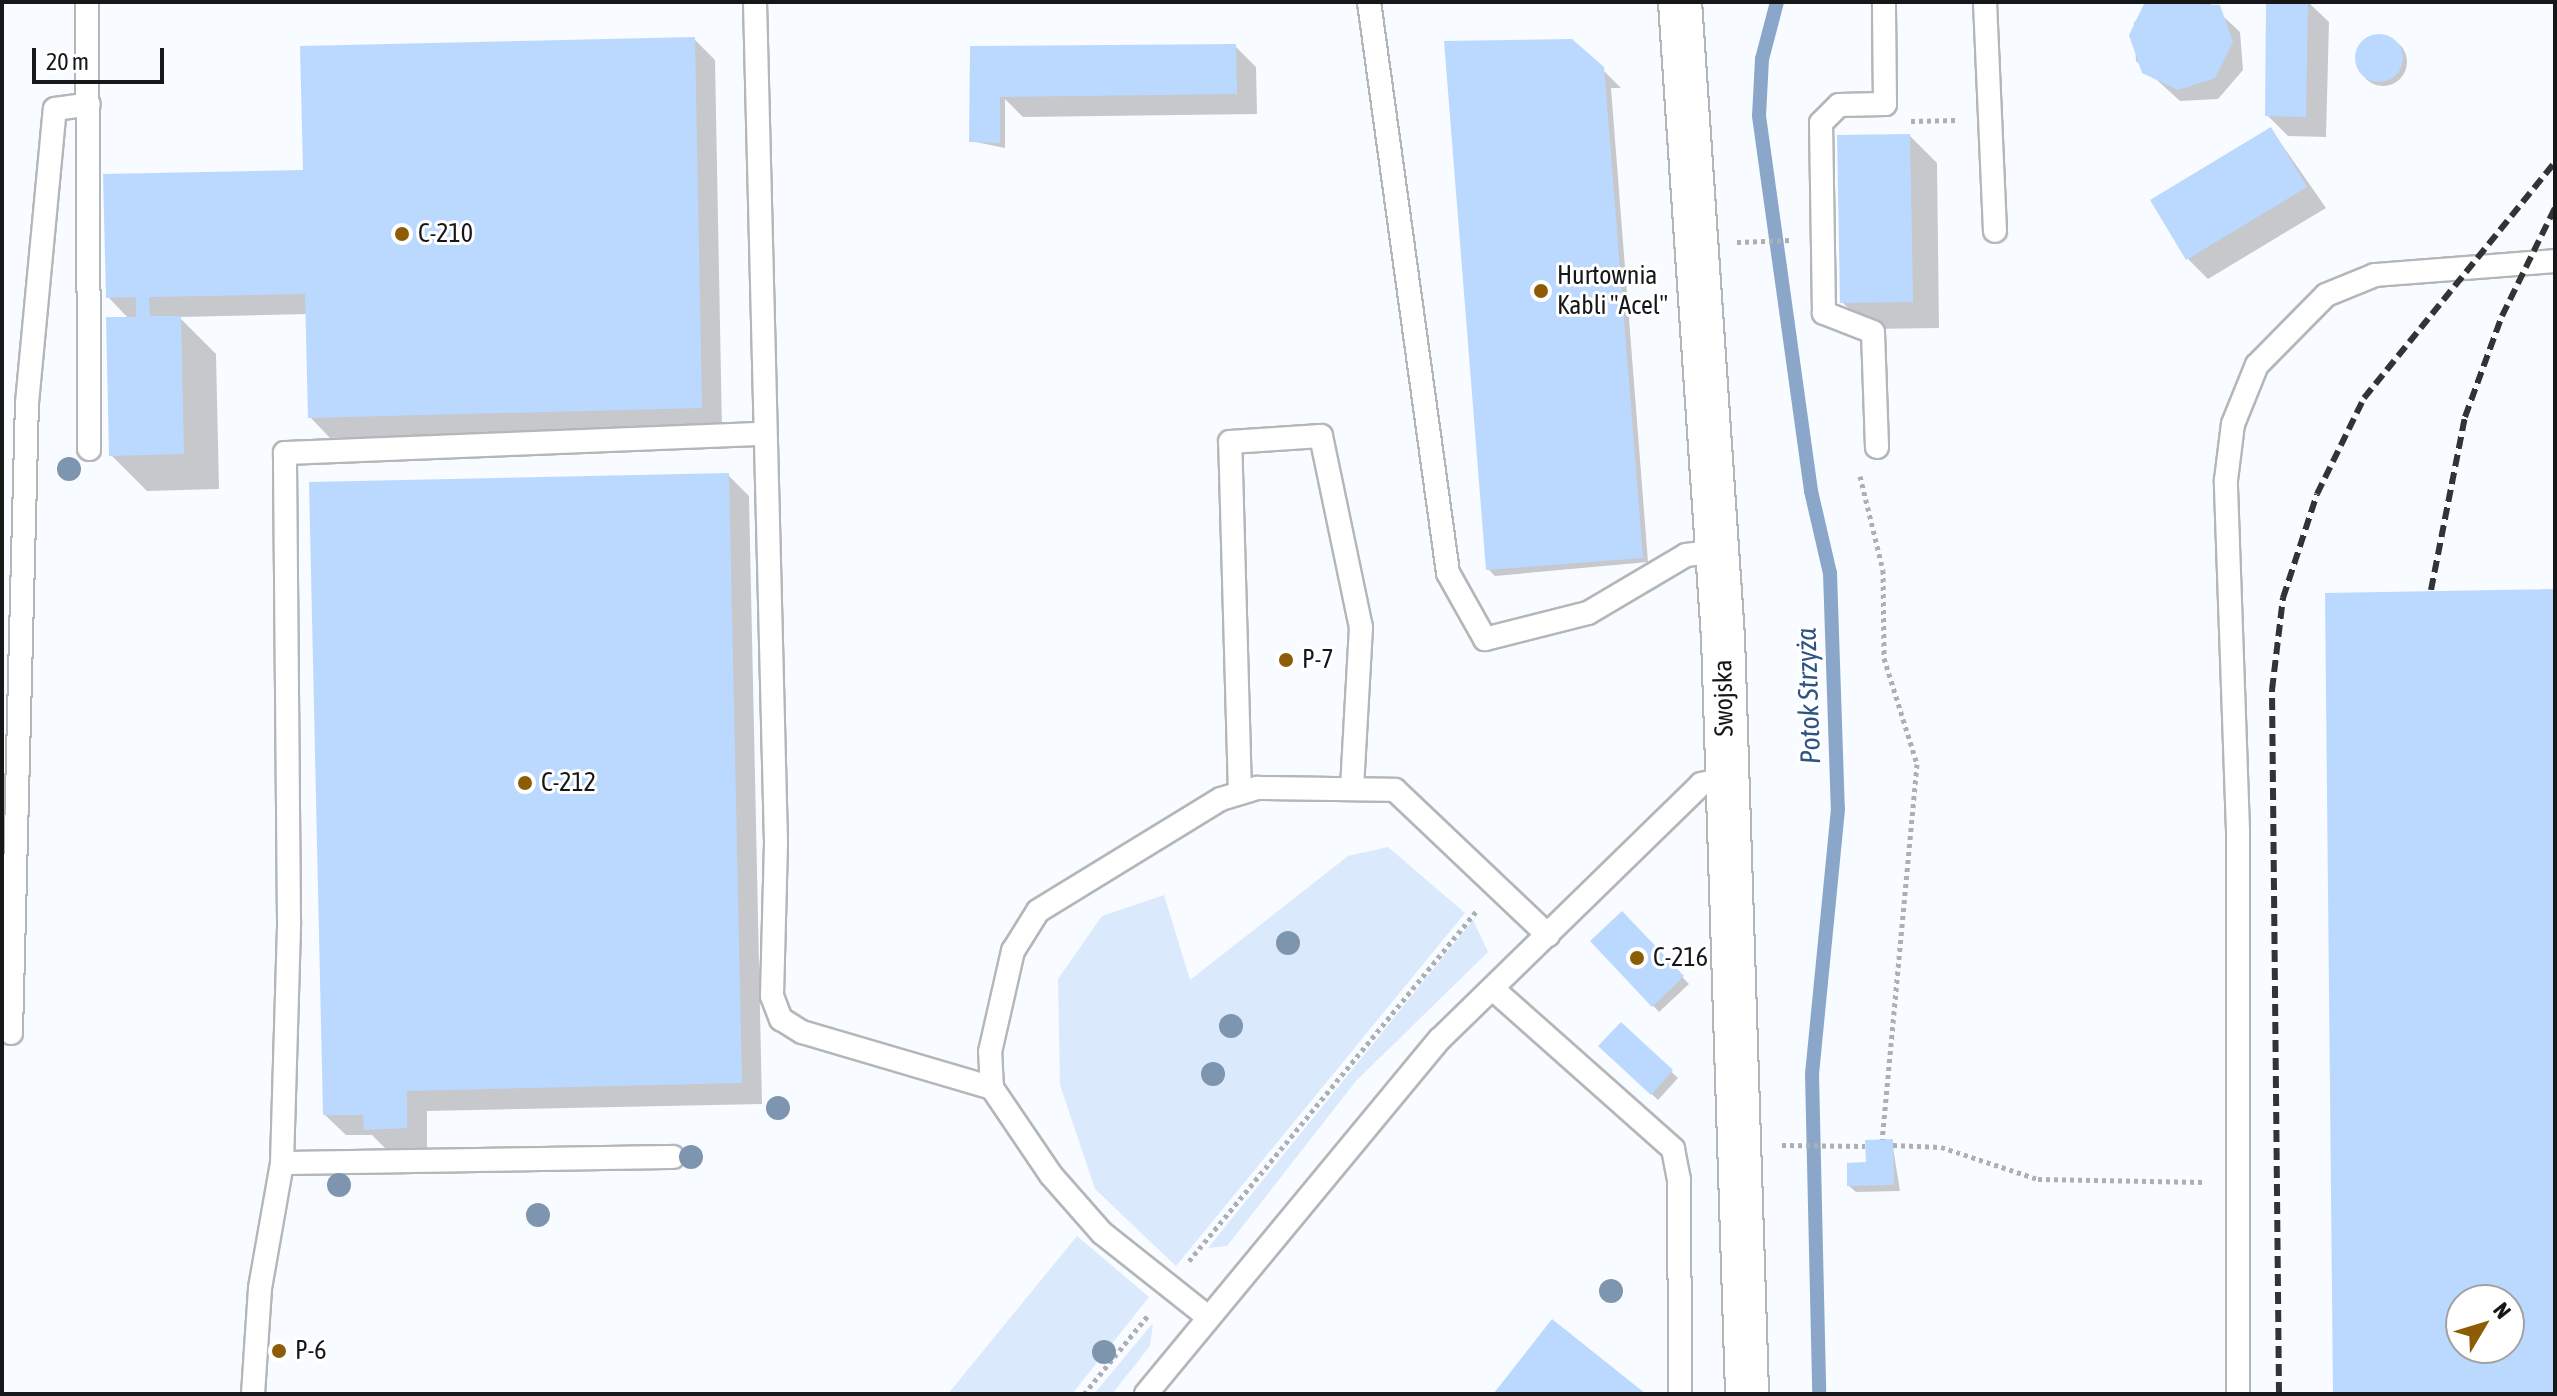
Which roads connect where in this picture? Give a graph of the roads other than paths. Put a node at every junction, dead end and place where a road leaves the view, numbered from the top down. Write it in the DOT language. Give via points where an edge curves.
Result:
graph roads {
  1 [pos="87,2"];
  2 [pos="755,2"];
  3 [pos="1369,2"];
  4 [pos="1680,2"];
  5 [pos="1884,2"];
  6 [pos="1985,2"];
  7 [pos="89,104"];
  8 [pos="1995,231"];
  9 [pos="2555,261"];
  10 [pos="765,434"];
  11 [pos="1877,447"];
  12 [pos="89,449"];
  13 [pos="1718,551"];
  14 [pos="1725,779"];
  15 [pos="1352,789"];
  16 [pos="1240,793"];
  17 [pos="1548,935"];
  18 [pos="1493,989"];
  19 [pos="11,1033"];
  20 [pos="992,1088"];
  21 [pos="673,1157"];
  22 [pos="282,1163"];
  23 [pos="1208,1317"];
  24 [pos="253,1394"];
  25 [pos="1146,1394"];
  26 [pos="1680,1394"];
  27 [pos="1747,1394"];
  28 [pos="2238,1394"];
  1 -- 7 [label="lane"];
  2 -- 10 [label="lane"];
  3 -- 13 [label="lane" via="1448,573 1485,639 1588,613 1686,555"];
  4 -- 13 [label="street, Swojska"];
  5 -- 11 [label="lane" via="1885,104 1839,105 1821,123 1812,239 1824,313 1873,332"];
  6 -- 8 [label="lane"];
  7 -- 12 [label="lane"];
  7 -- 19 [label="lane" via="55,109 35,307"];
  9 -- 28 [label="lane" via="2375,275 2326,295 2257,365 2233,424 2226,480 2238,831"];
  10 -- 20 [label="lane" via="776,843 772,996 781,1019 802,1032"];
  10 -- 22 [label="lane" via="285,453 289,921"];
  13 -- 14 [label="street, Swojska"];
  14 -- 17 [label="lane" via="1701,784"];
  14 -- 27 [label="street, Swojska"];
  15 -- 16 [label="lane"];
  15 -- 16 [label="lane" via="1361,627 1321,436 1230,442"];
  15 -- 17 [label="lane" via="1395,790"];
  16 -- 20 [label="lane" via="1038,911 1013,951 990,1052"];
  17 -- 18 [label="lane"];
  18 -- 23 [label="lane" via="1332,1163"];
  18 -- 26 [label="lane" via="1673,1149 1679,1180"];
  20 -- 23 [label="lane" via="1102,1233"];
  21 -- 22 [label="lane"];
  22 -- 24 [label="lane" via="260,1288"];
  23 -- 25 [label="lane"];
}
